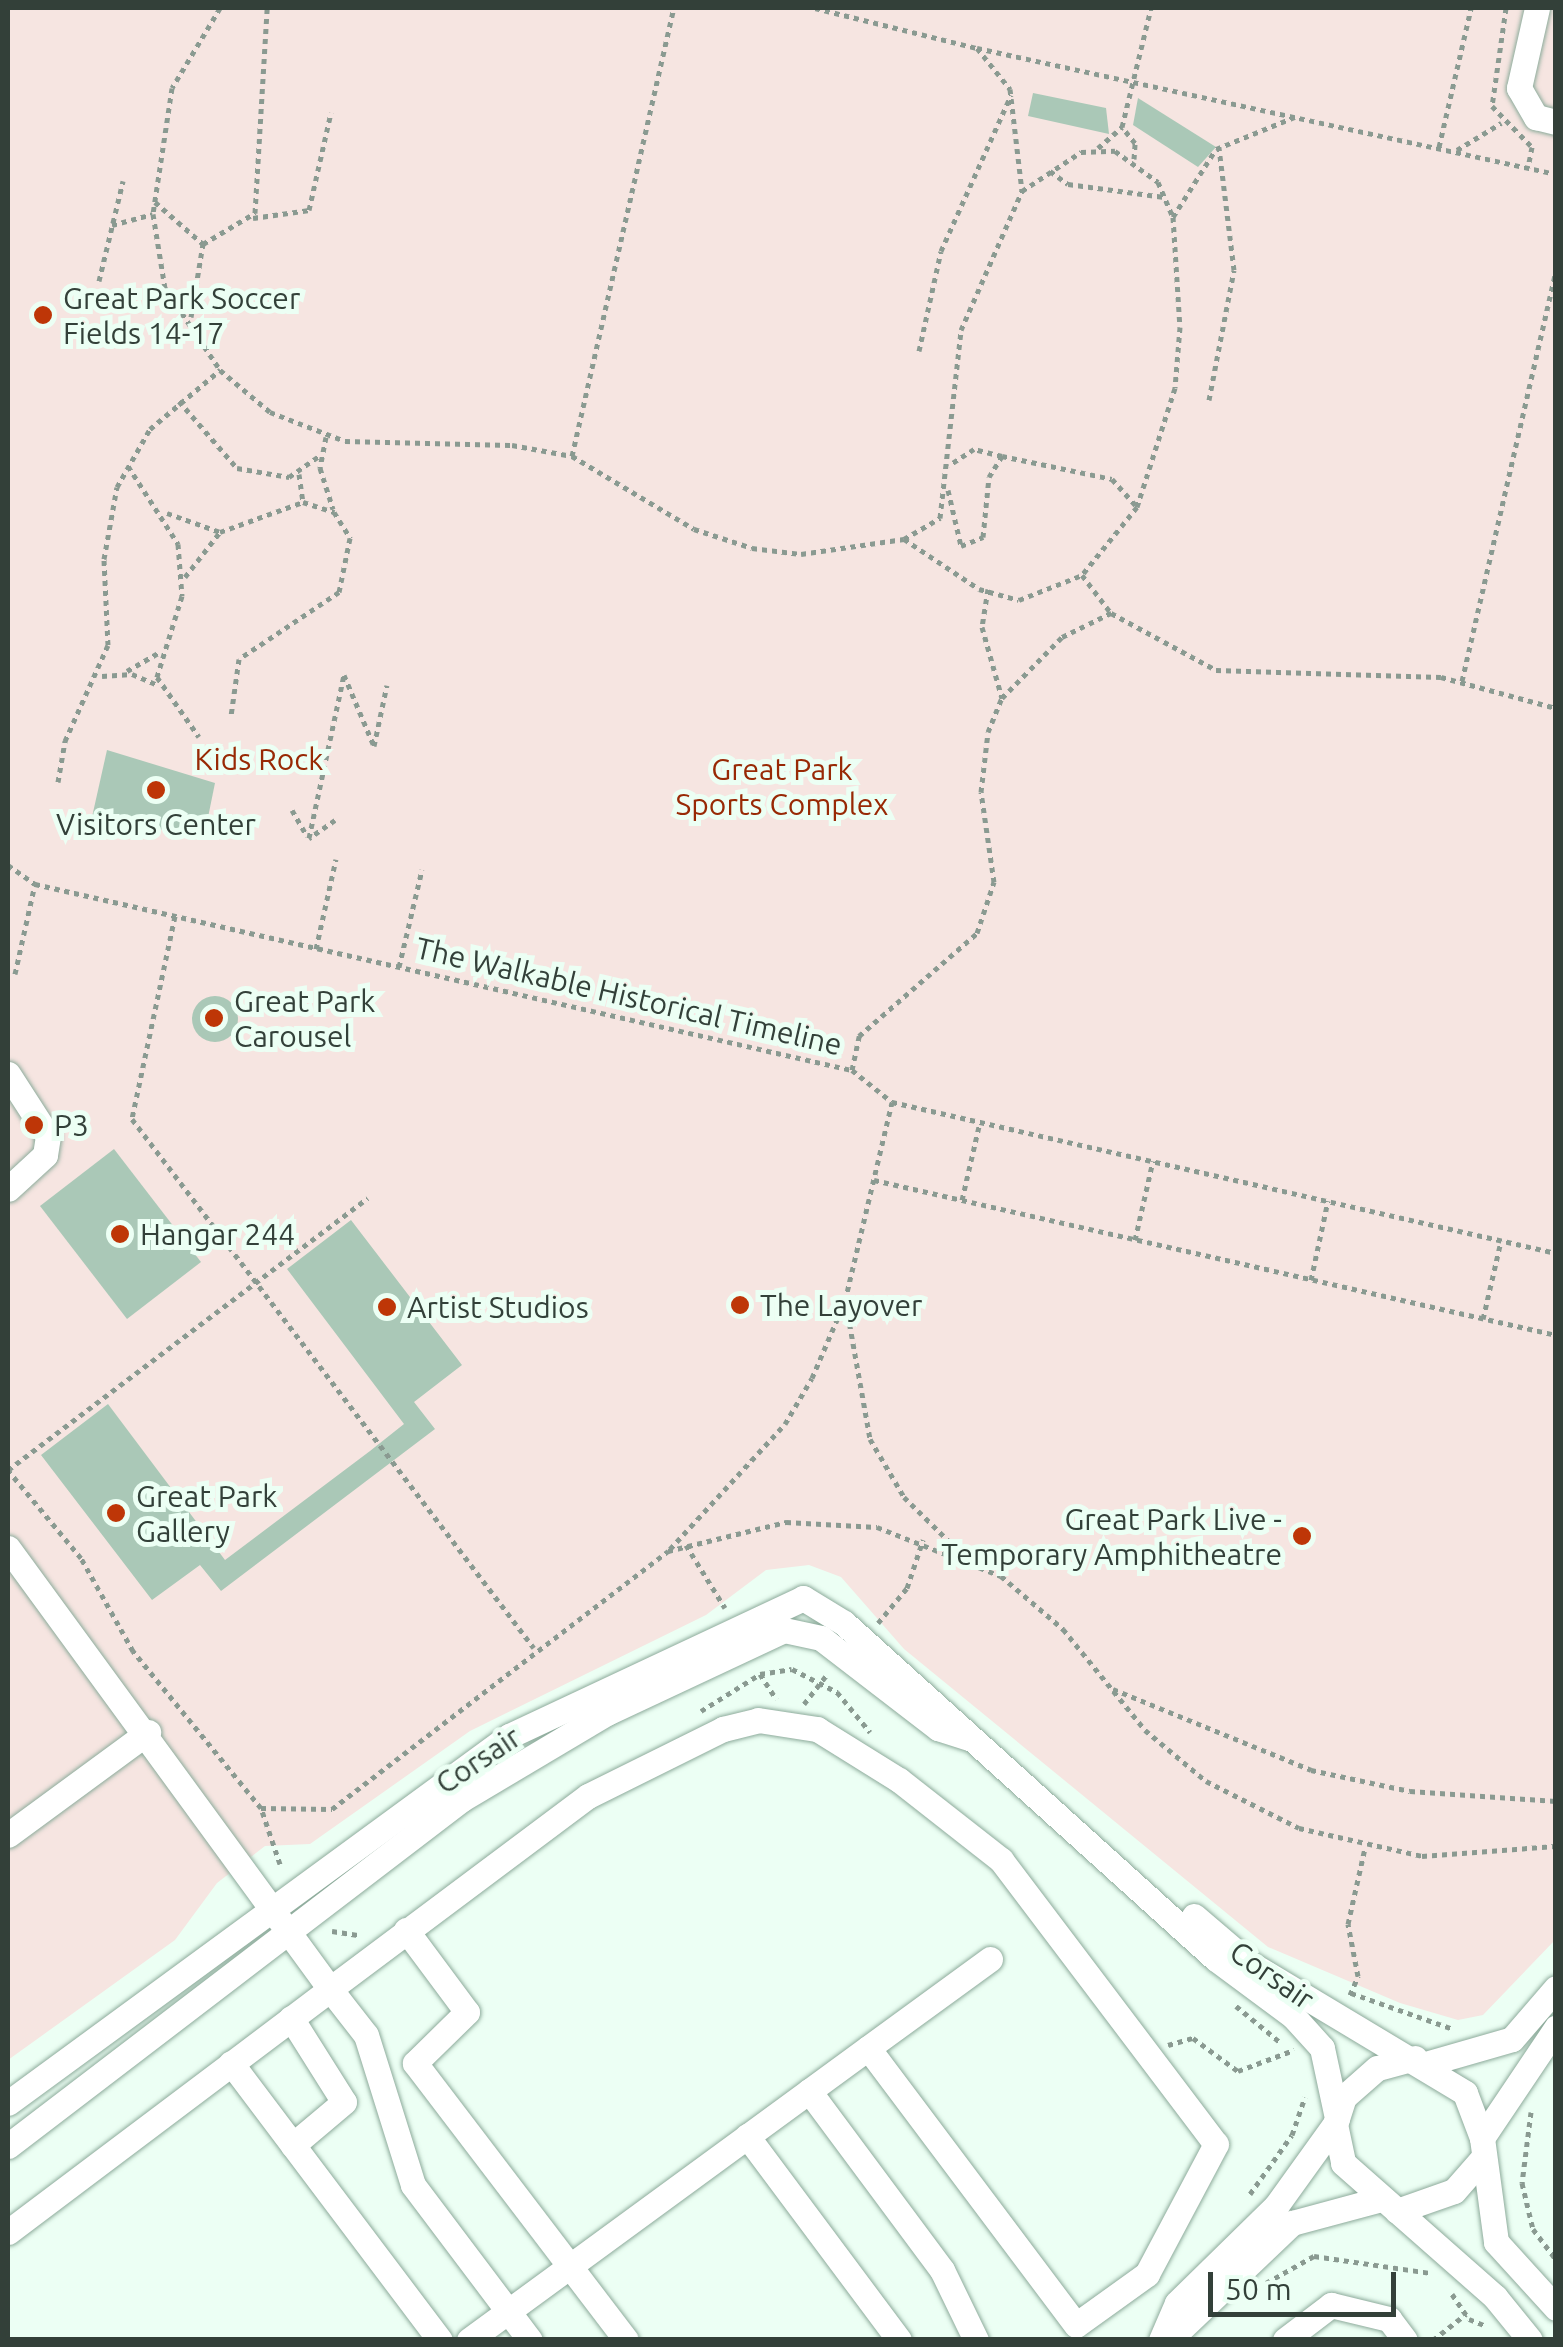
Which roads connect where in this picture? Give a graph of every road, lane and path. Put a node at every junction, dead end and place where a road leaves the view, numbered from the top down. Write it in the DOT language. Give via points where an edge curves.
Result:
graph roads {
  1 [pos="220,8"];
  2 [pos="267,8"];
  3 [pos="674,8"];
  4 [pos="815,8"];
  5 [pos="1151,8"];
  6 [pos="1471,8"];
  7 [pos="1537,8"];
  8 [pos="977,48"];
  9 [pos="1134,79"];
  10 [pos="1012,94"];
  11 [pos="331,112"];
  12 [pos="1300,116"];
  13 [pos="1556,122"];
  14 [pos="1501,123"];
  15 [pos="1122,127"];
  16 [pos="1098,148"];
  17 [pos="1219,148"];
  18 [pos="1439,148"];
  19 [pos="1454,151"];
  20 [pos="1134,159"];
  21 [pos="1050,171"];
  22 [pos="1556,174"];
  23 [pos="123,182"];
  24 [pos="1022,190"];
  25 [pos="1164,197"];
  26 [pos="155,202"];
  27 [pos="152,214"];
  28 [pos="1173,217"];
  29 [pos="251,218"];
  30 [pos="112,225"];
  31 [pos="203,244"];
  32 [pos="1556,272"];
  33 [pos="99,281"];
  34 [pos="191,318"];
  35 [pos="919,351"];
  36 [pos="220,370"];
  37 [pos="178,400"];
  38 [pos="1208,400"];
  39 [pos="326,436"];
  40 [pos="320,455"];
  41 [pos="572,456"];
  42 [pos="1002,456"];
  43 [pos="127,465"];
  44 [pos="949,466"];
  45 [pos="299,474"];
  46 [pos="948,487"];
  47 [pos="303,502"];
  48 [pos="1137,507"];
  49 [pos="164,512"];
  50 [pos="334,512"];
  51 [pos="220,532"];
  52 [pos="904,538"];
  53 [pos="1082,575"];
  54 [pos="185,576"];
  55 [pos="988,590"];
  56 [pos="1111,613"];
  57 [pos="160,652"];
  58 [pos="124,672"];
  59 [pos="101,676"];
  60 [pos="1462,682"];
  61 [pos="387,685"];
  62 [pos="160,686"];
  63 [pos="1002,698"];
  64 [pos="1556,708"];
  65 [pos="231,716"];
  66 [pos="199,736"];
  67 [pos="58,782"];
  68 [pos="292,810"];
  69 [pos="336,820"];
  70 [pos="309,838"];
  71 [pos="336,859"];
  72 [pos="8,865"];
  73 [pos="422,870"];
  74 [pos="34,884"];
  75 [pos="175,916"];
  76 [pos="316,948"];
  77 [pos="399,967"];
  78 [pos="15,974"];
  79 [pos="852,1070"];
  80 [pos="8,1074"];
  81 [pos="892,1102"];
  82 [pos="980,1122"];
  83 [pos="1152,1161"];
  84 [pos="874,1180"];
  85 [pos="8,1188"];
  86 [pos="368,1198"];
  87 [pos="962,1200"];
  88 [pos="1328,1201"];
  89 [pos="1136,1240"];
  90 [pos="1501,1241"];
  91 [pos="1556,1253"];
  92 [pos="1311,1280"];
  93 [pos="256,1282"];
  94 [pos="846,1301"];
  95 [pos="1483,1319"];
  96 [pos="1556,1336"];
  97 [pos="923,1540"];
  98 [pos="686,1546"];
  99 [pos="8,1548"];
  100 [pos="668,1551"];
  101 [pos="964,1556"];
  102 [pos="725,1607"];
  103 [pos="874,1626"];
  104 [pos="534,1648"];
  105 [pos="760,1674"];
  106 [pos="820,1681"];
  107 [pos="1109,1688"];
  108 [pos="778,1701"];
  109 [pos="803,1704"];
  110 [pos="683,1721"];
  111 [pos="148,1732"];
  112 [pos="968,1738"];
  113 [pos="880,1740"];
  114 [pos="1556,1801"];
  115 [pos="261,1808"];
  116 [pos="8,1835"];
  117 [pos="1556,1846"];
  118 [pos="1365,1848"];
  119 [pos="280,1864"];
  120 [pos="1137,1880"];
  121 [pos="272,1903"];
  122 [pos="374,1924"];
  123 [pos="290,1926"];
  124 [pos="331,1930"];
  125 [pos="406,1930"];
  126 [pos="990,1960"];
  127 [pos="1556,1988"];
  128 [pos="330,1989"];
  129 [pos="1352,1994"];
  130 [pos="1344,2004"];
  131 [pos="291,2018"];
  132 [pos="1556,2028"];
  133 [pos="1468,2031"];
  134 [pos="1160,2041"];
  135 [pos="1302,2046"];
  136 [pos="868,2048"];
  137 [pos="1291,2052"];
  138 [pos="1179,2054"];
  139 [pos="1296,2061"];
  140 [pos="1422,2061"];
  141 [pos="231,2063"];
  142 [pos="1303,2082"];
  143 [pos="809,2091"];
  144 [pos="1537,2096"];
  145 [pos="8,2104"];
  146 [pos="1336,2121"];
  147 [pos="747,2136"];
  148 [pos="293,2145"];
  149 [pos="8,2146"];
  150 [pos="1482,2149"];
  151 [pos="1243,2202"];
  152 [pos="1387,2205"];
  153 [pos="8,2232"];
  154 [pos="1308,2259"];
  155 [pos="1556,2259"];
  156 [pos="569,2266"];
  157 [pos="1556,2308"];
  158 [pos="508,2310"];
  159 [pos="440,2340"];
  160 [pos="469,2340"];
  161 [pos="530,2340"];
  162 [pos="626,2340"];
  163 [pos="899,2340"];
  164 [pos="976,2340"];
  165 [pos="1161,2340"];
  166 [pos="1169,2340"];
  167 [pos="1286,2340"];
  168 [pos="1405,2340"];
  169 [pos="1432,2340"];
  170 [pos="1530,2340"];
  1 -- 26 [label="path" via="172,88"];
  2 -- 29 [label="path" via="263,162"];
  3 -- 41 [label="path"];
  4 -- 8 [label="path"];
  5 -- 9 [label="path"];
  6 -- 18 [label="path"];
  7 -- 13 [label="street" via="1519,88 1536,118"];
  8 -- 9 [label="path"];
  8 -- 10 [label="path"];
  9 -- 12 [label="path"];
  9 -- 15 [label="path"];
  10 -- 24 [label="path"];
  10 -- 35 [label="path" via="942,251"];
  11 -- 29 [label="path" via="309,210"];
  12 -- 17 [label="path"];
  12 -- 18 [label="path"];
  14 -- 19 [label="path"];
  15 -- 16 [label="path"];
  15 -- 20 [label="path" via="1135,142"];
  16 -- 20 [label="path"];
  16 -- 21 [label="path"];
  17 -- 28 [label="path"];
  17 -- 38 [label="path" via="1234,270"];
  18 -- 19 [label="path"];
  19 -- 22 [label="path"];
  20 -- 25 [label="path"];
  21 -- 24 [label="path"];
  21 -- 25 [label="path" via="1068,184"];
  23 -- 30 [label="path"];
  24 -- 44 [label="path" via="961,330 948,385"];
  25 -- 28 [label="path"];
  26 -- 27 [label="path"];
  26 -- 31 [label="path"];
  27 -- 30 [label="path"];
  27 -- 34 [label="path" via="166,288"];
  28 -- 48 [label="path" via="1175,388"];
  29 -- 31 [label="path"];
  30 -- 33 [label="path"];
  31 -- 34 [label="path"];
  32 -- 60 [label="path"];
  34 -- 36 [label="path"];
  36 -- 37 [label="path"];
  36 -- 39 [label="path" via="255,403"];
  37 -- 43 [label="path"];
  37 -- 45 [label="path" via="236,468"];
  39 -- 40 [label="path"];
  39 -- 41 [label="path"];
  40 -- 45 [label="path"];
  40 -- 50 [label="path"];
  41 -- 52 [label="path" via="694,529 752,548 801,554"];
  42 -- 44 [label="path" via="974,449"];
  42 -- 46 [label="path" via="990,476 983,537 961,546"];
  42 -- 48 [label="path" via="1112,479"];
  43 -- 49 [label="path"];
  43 -- 59 [label="path" via="107,527"];
  44 -- 46 [label="path"];
  45 -- 47 [label="path"];
  46 -- 52 [label="path" via="940,518"];
  47 -- 50 [label="path"];
  47 -- 51 [label="path"];
  48 -- 53 [label="path"];
  49 -- 51 [label="path"];
  49 -- 54 [label="path"];
  50 -- 65 [label="path" via="352,551 348,577 316,614 248,648 231,677"];
  51 -- 54 [label="path"];
  52 -- 55 [label="path"];
  53 -- 55 [label="path" via="1019,600"];
  53 -- 56 [label="path"];
  54 -- 57 [label="path"];
  55 -- 63 [label="path" via="982,626"];
  56 -- 60 [label="path" via="1216,670"];
  56 -- 63 [label="path" via="1040,650"];
  57 -- 58 [label="path"];
  57 -- 62 [label="path"];
  58 -- 59 [label="path"];
  58 -- 62 [label="path"];
  59 -- 67 [label="path" via="65,741"];
  60 -- 64 [label="path"];
  61 -- 70 [label="path" via="374,746 344,675"];
  62 -- 66 [label="path"];
  63 -- 79 [label="path" via="982,754 994,882 984,918 960,957 860,1036"];
  68 -- 70 [label="path"];
  69 -- 70 [label="path"];
  71 -- 76 [label="path"];
  72 -- 74 [label="path"];
  73 -- 77 [label="path"];
  74 -- 75 [label="path, The Walkable Historical Timeline"];
  74 -- 78 [label="path"];
  75 -- 76 [label="path, The Walkable Historical Timeline"];
  75 -- 93 [label="path" via="132,1118"];
  76 -- 77 [label="path, The Walkable Historical Timeline"];
  77 -- 79 [label="path, The Walkable Historical Timeline"];
  79 -- 81 [label="path, The Walkable Historical Timeline"];
  80 -- 85 [label="street" via="48,1136 45,1155"];
  81 -- 82 [label="path, The Walkable Historical Timeline"];
  81 -- 84 [label="path"];
  82 -- 83 [label="path, The Walkable Historical Timeline"];
  82 -- 87 [label="path"];
  83 -- 88 [label="path, The Walkable Historical Timeline"];
  83 -- 89 [label="path"];
  84 -- 87 [label="path"];
  84 -- 94 [label="path"];
  86 -- 93 [label="path"];
  87 -- 89 [label="path"];
  88 -- 90 [label="path, The Walkable Historical Timeline"];
  88 -- 92 [label="path"];
  89 -- 92 [label="path"];
  90 -- 91 [label="path, The Walkable Historical Timeline"];
  90 -- 95 [label="path"];
  92 -- 95 [label="path"];
  93 -- 104 [label="path"];
  93 -- 115 [label="path" via="8,1470 81,1558 133,1651"];
  94 -- 100 [label="path" via="785,1424"];
  94 -- 101 [label="path" via="870,1439 904,1497"];
  95 -- 96 [label="path"];
  97 -- 98 [label="path" via="877,1526 786,1522"];
  97 -- 101 [label="path"];
  97 -- 103 [label="path" via="897,1606"];
  98 -- 100 [label="path"];
  98 -- 102 [label="path"];
  99 -- 111 [label="street"];
  100 -- 104 [label="path"];
  101 -- 107 [label="path" via="1034,1602"];
  104 -- 115 [label="path" via="340,1804 290,1815"];
  105 -- 106 [label="path" via="792,1669"];
  105 -- 108 [label="path"];
  105 -- 110 [label="path"];
  106 -- 109 [label="path"];
  106 -- 113 [label="path" via="865,1714"];
  107 -- 114 [label="path" via="1311,1770 1410,1791"];
  107 -- 118 [label="path" via="1206,1780 1299,1828"];
  111 -- 116 [label="street"];
  111 -- 121 [label="street"];
  112 -- 120 [label="street, Corsair"];
  112 -- 121 [label="street, Corsair" via="825,1609 803,1598 779,1602 509,1736"];
  112 -- 123 [label="street, Corsair" via="938,1728 821,1638 784,1630 535,1754"];
  115 -- 119 [label="path"];
  117 -- 118 [label="path" via="1482,1856"];
  118 -- 129 [label="path" via="1348,1924 1357,1963"];
  120 -- 140 [label="street, Corsair" via="1336,2019"];
  120 -- 146 [label="street, Corsair" via="1322,2048"];
  121 -- 123 [label="street"];
  121 -- 145 [label="street, Corsair"];
  122 -- 124 [label="path" via="346,1938"];
  123 -- 128 [label="street"];
  123 -- 149 [label="street, Corsair"];
  125 -- 128 [label="street"];
  125 -- 134 [label="street" via="648,1762 758,1720 818,1729 1000,1860"];
  125 -- 156 [label="street" via="467,2012 415,2063"];
  126 -- 136 [label="street"];
  127 -- 140 [label="street" via="1512,2040"];
  128 -- 131 [label="street"];
  128 -- 158 [label="street" via="366,2035 407,2174"];
  129 -- 130 [label="path"];
  129 -- 133 [label="path"];
  131 -- 141 [label="street"];
  131 -- 148 [label="street" via="344,2102"];
  132 -- 150 [label="street"];
  134 -- 136 [label="street" via="1216,2144 1147,2274 1076,2325"];
  134 -- 137 [label="path" via="1193,2038 1238,2071"];
  134 -- 138 [label="path"];
  135 -- 137 [label="path"];
  136 -- 143 [label="street"];
  137 -- 139 [label="path"];
  140 -- 146 [label="street" via="1358,2080"];
  140 -- 150 [label="street" via="1465,2093"];
  141 -- 148 [label="street"];
  141 -- 153 [label="street"];
  142 -- 151 [label="path" via="1302,2117"];
  143 -- 147 [label="street"];
  143 -- 164 [label="street" via="942,2270"];
  144 -- 155 [label="path" via="1522,2183 1533,2229"];
  146 -- 152 [label="street" via="1342,2163"];
  146 -- 165 [label="street" via="1276,2206 1178,2303"];
  147 -- 156 [label="street"];
  147 -- 163 [label="street"];
  148 -- 159 [label="street"];
  150 -- 152 [label="street" via="1454,2191"];
  150 -- 157 [label="street" via="1496,2242"];
  152 -- 166 [label="street" via="1292,2223"];
  152 -- 170 [label="street"];
  154 -- 169 [label="path" via="1432,2274 1467,2317"];
  156 -- 158 [label="street"];
  156 -- 162 [label="street"];
  158 -- 160 [label="street"];
  158 -- 161 [label="street"];
  167 -- 168 [label="street" via="1332,2305 1389,2319"];
}
